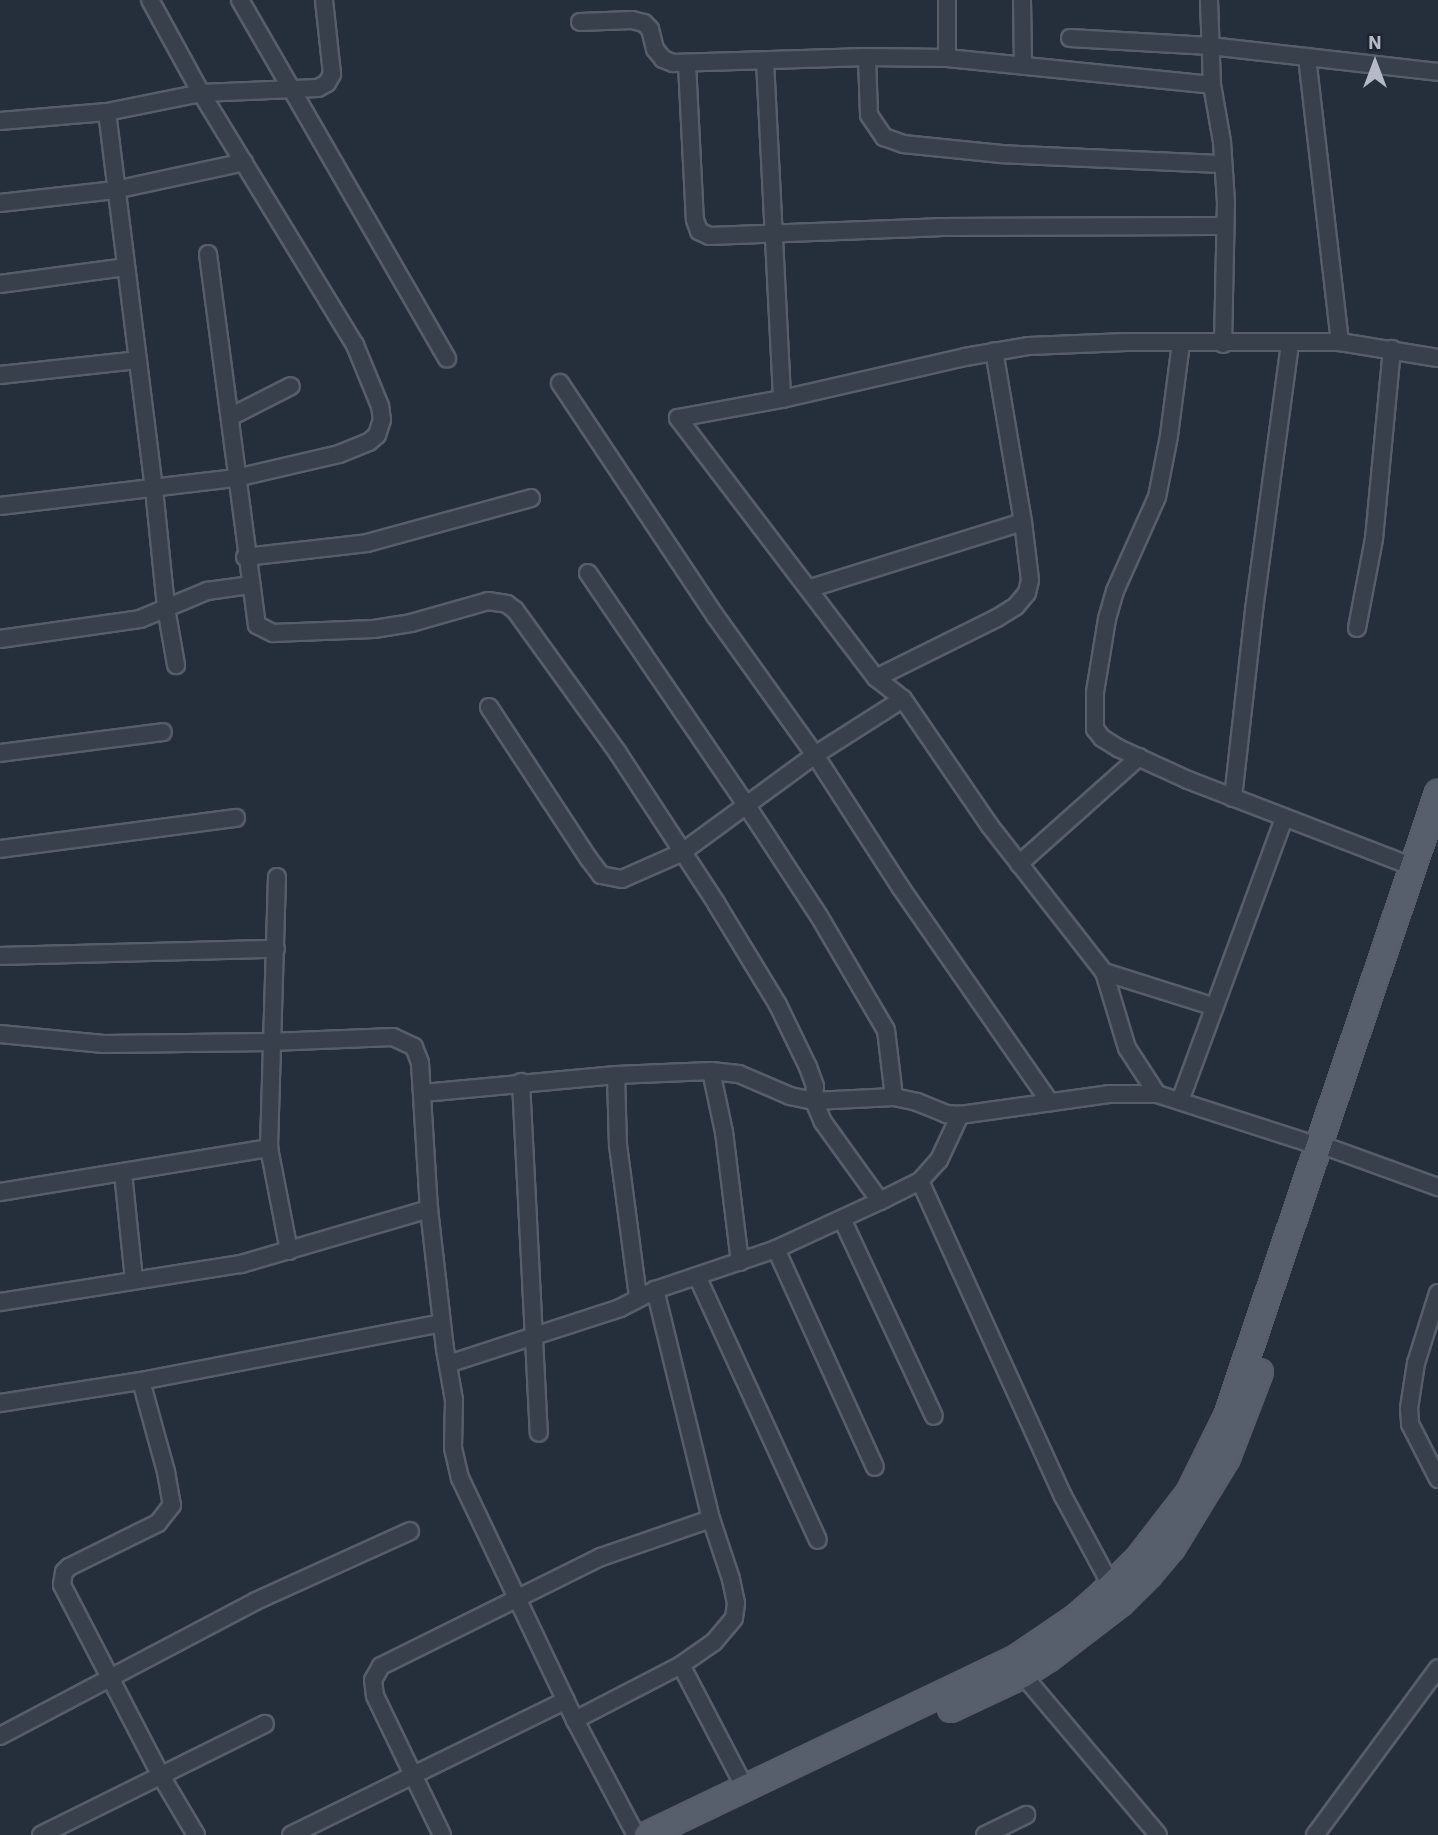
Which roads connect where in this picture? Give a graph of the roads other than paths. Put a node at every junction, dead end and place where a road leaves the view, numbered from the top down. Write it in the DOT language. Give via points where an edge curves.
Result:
graph roads {
  1 [pos="150,0"];
  2 [pos="240,0"];
  3 [pos="324,0"];
  4 [pos="947,0"];
  5 [pos="1022,0"];
  6 [pos="1209,0"];
  7 [pos="580,22"];
  8 [pos="1070,38"];
  9 [pos="1210,46"];
  10 [pos="867,57"];
  11 [pos="1307,57"];
  12 [pos="947,58"];
  13 [pos="765,61"];
  14 [pos="687,64"];
  15 [pos="1023,64"];
  16 [pos="1438,72"];
  17 [pos="1212,85"];
  18 [pos="293,91"];
  19 [pos="201,93"];
  20 [pos="107,112"];
  21 [pos="0,121"];
  22 [pos="244,162"];
  23 [pos="1223,164"];
  24 [pos="115,190"];
  25 [pos="0,203"];
  26 [pos="1225,226"];
  27 [pos="774,235"];
  28 [pos="208,254"];
  29 [pos="125,268"];
  30 [pos="0,284"];
  31 [pos="1340,342"];
  32 [pos="1181,344"];
  33 [pos="1223,344"];
  34 [pos="1290,344"];
  35 [pos="1392,349"];
  36 [pos="994,351"];
  37 [pos="1438,358"];
  38 [pos="447,359"];
  39 [pos="137,360"];
  40 [pos="0,376"];
  41 [pos="560,383"];
  42 [pos="290,386"];
  43 [pos="782,399"];
  44 [pos="230,416"];
  45 [pos="236,478"];
  46 [pos="154,489"];
  47 [pos="531,498"];
  48 [pos="0,506"];
  49 [pos="1023,522"];
  50 [pos="245,557"];
  51 [pos="587,573"];
  52 [pos="250,585"];
  53 [pos="810,588"];
  54 [pos="166,608"];
  55 [pos="1357,628"];
  56 [pos="0,639"];
  57 [pos="176,666"];
  58 [pos="876,678"];
  59 [pos="903,699"];
  60 [pos="489,707"];
  61 [pos="163,732"];
  62 [pos="0,753"];
  63 [pos="815,755"];
  64 [pos="1139,757"];
  65 [pos="1438,793"];
  66 [pos="1233,798"];
  67 [pos="747,806"];
  68 [pos="236,818"];
  69 [pos="1284,818"];
  70 [pos="1438,844"];
  71 [pos="0,849"];
  72 [pos="681,853"];
  73 [pos="1019,864"];
  74 [pos="1413,867"];
  75 [pos="278,877"];
  76 [pos="276,949"];
  77 [pos="0,956"];
  78 [pos="1104,972"];
  79 [pos="1215,1007"];
  80 [pos="0,1034"];
  81 [pos="271,1042"];
  82 [pos="711,1071"];
  83 [pos="616,1074"];
  84 [pos="521,1082"];
  85 [pos="423,1093"];
  86 [pos="1157,1094"];
  87 [pos="894,1097"];
  88 [pos="814,1101"];
  89 [pos="1180,1101"];
  90 [pos="1050,1102"];
  91 [pos="960,1115"];
  92 [pos="1324,1146"];
  93 [pos="269,1148"];
  94 [pos="123,1173"];
  95 [pos="920,1181"];
  96 [pos="1438,1187"];
  97 [pos="0,1192"];
  98 [pos="880,1201"];
  99 [pos="429,1209"];
  100 [pos="842,1219"];
  101 [pos="776,1249"];
  102 [pos="289,1251"];
  103 [pos="740,1262"];
  104 [pos="696,1276"];
  105 [pos="134,1280"];
  106 [pos="654,1290"];
  107 [pos="1438,1293"];
  108 [pos="638,1297"];
  109 [pos="0,1303"];
  110 [pos="441,1323"];
  111 [pos="536,1335"];
  112 [pos="448,1364"];
  113 [pos="141,1381"];
  114 [pos="0,1403"];
  115 [pos="934,1416"];
  116 [pos="539,1433"];
  117 [pos="875,1466"];
  118 [pos="1438,1479"];
  119 [pos="711,1519"];
  120 [pos="411,1531"];
  121 [pos="818,1540"];
  122 [pos="1111,1585"];
  123 [pos="515,1598"];
  124 [pos="681,1665"];
  125 [pos="1438,1668"];
  126 [pos="1023,1675"];
  127 [pos="108,1678"];
  128 [pos="566,1700"];
  129 [pos="575,1720"];
  130 [pos="265,1724"];
  131 [pos="0,1736"];
  132 [pos="162,1776"];
  133 [pos="413,1776"];
  134 [pos="744,1788"];
  135 [pos="1026,1815"];
  136 [pos="41,1835"];
  137 [pos="196,1835"];
  138 [pos="292,1835"];
  139 [pos="442,1835"];
  140 [pos="636,1835"];
  141 [pos="647,1835"];
  142 [pos="685,1835"];
  143 [pos="985,1835"];
  144 [pos="1157,1835"];
  145 [pos="1315,1835"];
  1 -- 19 [label="street"];
  2 -- 18 [label="street"];
  3 -- 18 [label="street" via="332,74 318,88"];
  4 -- 12 [label="street"];
  5 -- 15 [label="street"];
  6 -- 9 [label="street"];
  7 -- 14 [label="street" via="644,23 663,59"];
  8 -- 9 [label="street"];
  9 -- 11 [label="street"];
  9 -- 17 [label="street"];
  10 -- 12 [label="street"];
  10 -- 13 [label="street"];
  10 -- 23 [label="street" via="869,115 884,136 903,144 1001,154"];
  11 -- 16 [label="street"];
  11 -- 31 [label="street"];
  12 -- 15 [label="street"];
  13 -- 14 [label="street"];
  13 -- 27 [label="street"];
  14 -- 27 [label="street" via="693,199 699,231 709,236"];
  15 -- 17 [label="street"];
  17 -- 23 [label="street"];
  18 -- 19 [label="street"];
  18 -- 38 [label="street"];
  19 -- 20 [label="street"];
  19 -- 22 [label="street"];
  20 -- 21 [label="street"];
  20 -- 24 [label="street"];
  22 -- 24 [label="street"];
  22 -- 45 [label="street" via="355,345 382,420 369,442 339,454"];
  23 -- 26 [label="street"];
  24 -- 25 [label="street"];
  24 -- 29 [label="street"];
  26 -- 27 [label="street" via="952,227"];
  26 -- 33 [label="street"];
  27 -- 43 [label="street"];
  28 -- 44 [label="street"];
  29 -- 30 [label="street"];
  29 -- 39 [label="street"];
  31 -- 34 [label="street"];
  31 -- 35 [label="street"];
  32 -- 33 [label="street"];
  32 -- 36 [label="street" via="1065,344"];
  32 -- 64 [label="street" via="1157,497 1115,591 1095,692 1095,729 1102,738"];
  33 -- 34 [label="street"];
  34 -- 66 [label="street"];
  35 -- 37 [label="street"];
  35 -- 55 [label="street" via="1374,539"];
  36 -- 43 [label="street"];
  36 -- 49 [label="street"];
  39 -- 40 [label="street"];
  39 -- 46 [label="street"];
  41 -- 63 [label="street" via="714,614"];
  42 -- 44 [label="street"];
  43 -- 53 [label="street" via="678,418"];
  44 -- 45 [label="street"];
  45 -- 46 [label="street"];
  45 -- 50 [label="street"];
  46 -- 48 [label="street"];
  46 -- 54 [label="street"];
  47 -- 50 [label="street" via="367,543"];
  49 -- 53 [label="street"];
  49 -- 58 [label="street" via="1030,580 1027,593 1016,606"];
  50 -- 52 [label="street"];
  51 -- 67 [label="street"];
  52 -- 54 [label="street" via="207,591"];
  52 -- 72 [label="street" via="257,625 273,633 391,628 488,601 507,604 618,753"];
  53 -- 58 [label="street"];
  54 -- 56 [label="street" via="139,619"];
  54 -- 57 [label="street"];
  58 -- 59 [label="street"];
  59 -- 63 [label="street"];
  59 -- 73 [label="street"];
  60 -- 72 [label="street" via="601,875 612,879 635,876"];
  61 -- 62 [label="street"];
  63 -- 67 [label="street"];
  63 -- 90 [label="street"];
  64 -- 66 [label="street"];
  64 -- 73 [label="street"];
  65 -- 74 [label="main road"];
  66 -- 69 [label="street"];
  67 -- 72 [label="street"];
  67 -- 87 [label="street" via="886,1030"];
  68 -- 71 [label="street"];
  69 -- 74 [label="street"];
  69 -- 79 [label="street"];
  70 -- 92 [label="main road"];
  72 -- 88 [label="street" via="778,1005 808,1067 815,1086"];
  73 -- 78 [label="street"];
  74 -- 92 [label="main road"];
  75 -- 76 [label="street"];
  76 -- 77 [label="street"];
  76 -- 81 [label="street"];
  78 -- 79 [label="street"];
  78 -- 86 [label="street" via="1127,1048"];
  79 -- 89 [label="street"];
  80 -- 81 [label="street" via="104,1044"];
  81 -- 85 [label="street" via="393,1037 406,1041 414,1047 420,1063"];
  81 -- 93 [label="street"];
  82 -- 83 [label="street"];
  82 -- 88 [label="street" via="738,1074"];
  82 -- 103 [label="street" via="724,1132"];
  83 -- 84 [label="street"];
  83 -- 108 [label="street" via="618,1145"];
  84 -- 85 [label="street"];
  84 -- 111 [label="street"];
  85 -- 99 [label="street"];
  86 -- 89 [label="street"];
  86 -- 90 [label="street" via="1109,1094"];
  87 -- 88 [label="street"];
  87 -- 91 [label="street"];
  88 -- 98 [label="street" via="823,1122"];
  89 -- 92 [label="street"];
  90 -- 91 [label="street"];
  91 -- 95 [label="street" via="939,1160"];
  92 -- 96 [label="street"];
  92 -- 122 [label="main road" via="1211,1451 1189,1493 1137,1560"];
  92 -- 126 [label="main road" via="1244,1419 1209,1490 1172,1548 1121,1603 1074,1642"];
  93 -- 94 [label="street"];
  93 -- 102 [label="street"];
  94 -- 97 [label="street"];
  94 -- 105 [label="street"];
  95 -- 98 [label="street"];
  95 -- 122 [label="street" via="1063,1496"];
  98 -- 100 [label="street"];
  99 -- 102 [label="street"];
  99 -- 110 [label="street"];
  100 -- 101 [label="street"];
  100 -- 115 [label="street"];
  101 -- 103 [label="street"];
  101 -- 117 [label="street"];
  102 -- 105 [label="street" via="241,1265"];
  103 -- 104 [label="street"];
  104 -- 106 [label="street"];
  104 -- 121 [label="street"];
  105 -- 109 [label="street"];
  106 -- 108 [label="street"];
  106 -- 119 [label="street"];
  107 -- 118 [label="street" via="1416,1363 1409,1408 1410,1424"];
  108 -- 111 [label="street" via="620,1308"];
  110 -- 112 [label="street"];
  110 -- 113 [label="street"];
  111 -- 112 [label="street"];
  111 -- 116 [label="street"];
  112 -- 123 [label="street" via="454,1400 453,1448 460,1478"];
  113 -- 114 [label="street"];
  113 -- 127 [label="street" via="172,1505 158,1523 69,1567 61,1579 64,1595"];
  119 -- 123 [label="street" via="601,1557"];
  119 -- 124 [label="street" via="731,1579 734,1618 713,1642"];
  120 -- 127 [label="street" via="256,1601"];
  122 -- 134 [label="main road" via="1074,1619 1018,1657"];
  123 -- 128 [label="street"];
  123 -- 133 [label="street" via="378,1670 373,1680 375,1696"];
  124 -- 129 [label="street"];
  124 -- 134 [label="street"];
  125 -- 145 [label="street"];
  126 -- 142 [label="main road"];
  126 -- 144 [label="street"];
  127 -- 131 [label="street"];
  127 -- 132 [label="street"];
  128 -- 129 [label="street"];
  128 -- 133 [label="street"];
  129 -- 140 [label="street"];
  130 -- 132 [label="street"];
  132 -- 136 [label="street"];
  132 -- 137 [label="street"];
  133 -- 138 [label="street"];
  133 -- 139 [label="street"];
  134 -- 141 [label="main road"];
  135 -- 143 [label="street"];
}
